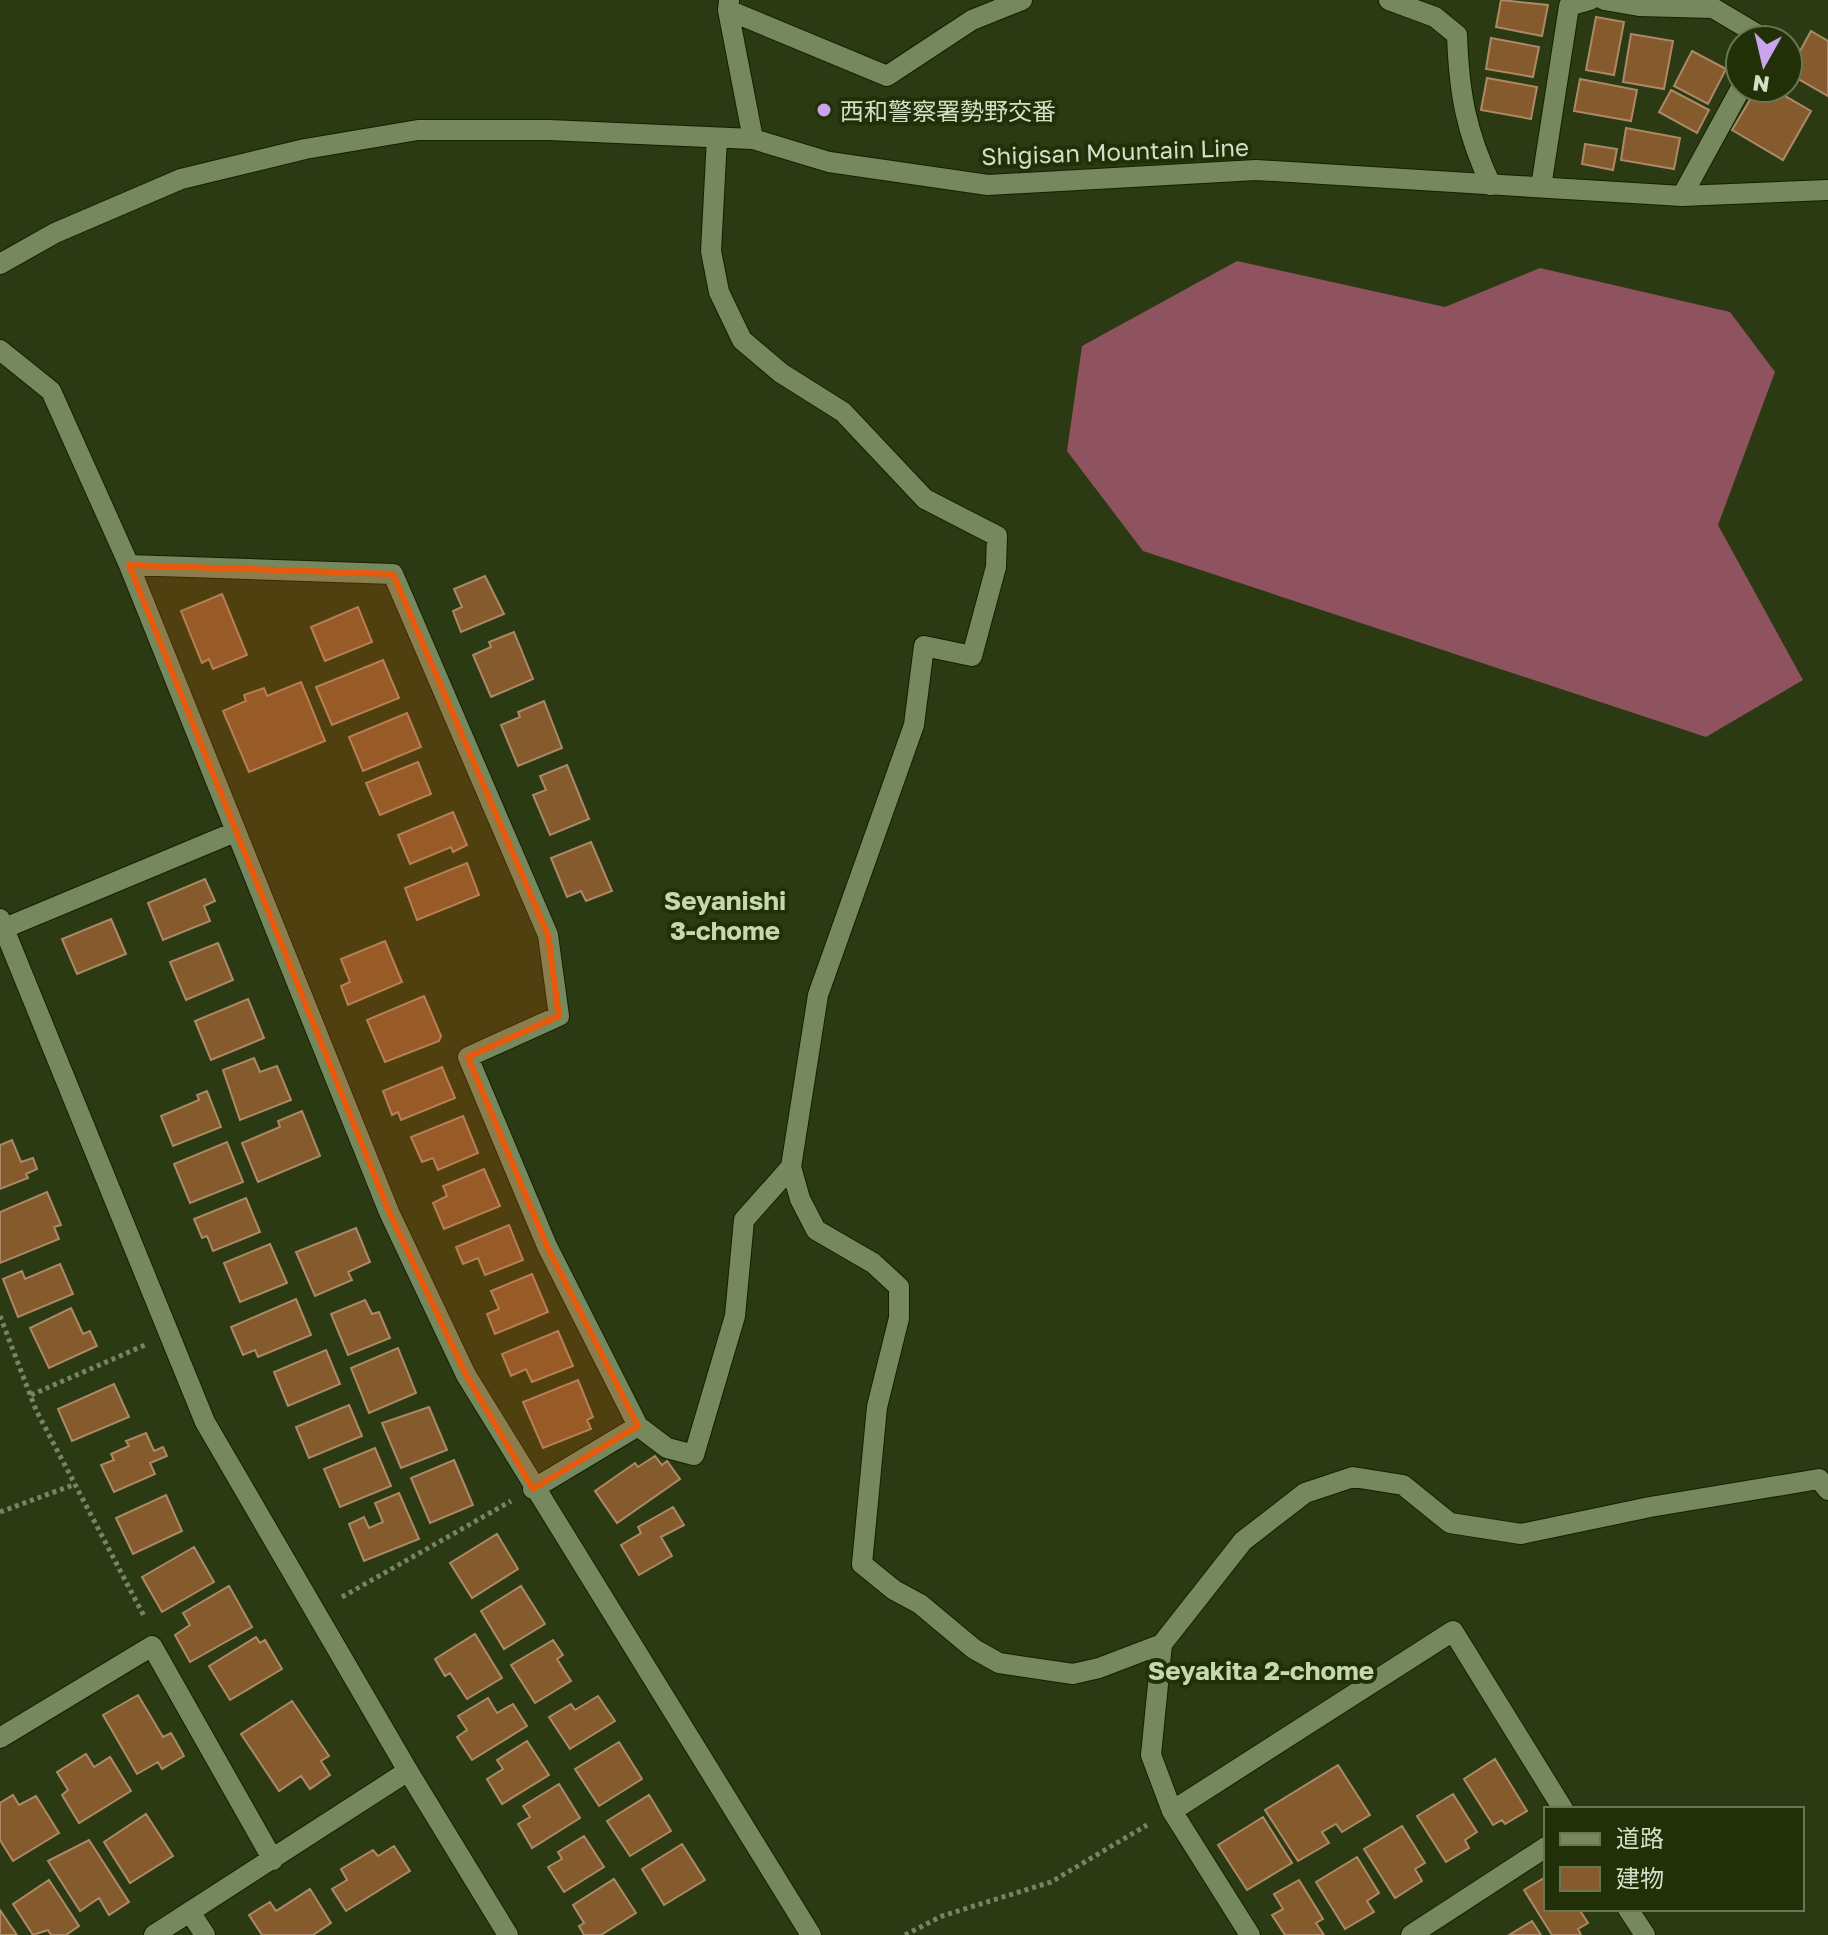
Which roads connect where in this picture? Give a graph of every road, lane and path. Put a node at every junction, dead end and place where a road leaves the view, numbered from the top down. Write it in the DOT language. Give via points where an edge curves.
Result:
graph roads {
  1 [pos="1022,0"];
  2 [pos="1389,0"];
  3 [pos="1590,0"];
  4 [pos="1604,0"];
  5 [pos="1714,4"];
  6 [pos="729,5"];
  7 [pos="1743,24"];
  8 [pos="1732,104"];
  9 [pos="717,138"];
  10 [pos="753,139"];
  11 [pos="1491,185"];
  12 [pos="1541,187"];
  13 [pos="1827,188"];
  14 [pos="1682,196"];
  15 [pos="0,264"];
  16 [pos="0,350"];
  17 [pos="129,565"];
  18 [pos="235,832"];
  19 [pos="1,926"];
  20 [pos="791,1167"];
  21 [pos="0,1316"];
  22 [pos="146,1344"];
  23 [pos="31,1395"];
  24 [pos="638,1426"];
  25 [pos="73,1485"];
  26 [pos="533,1489"];
  27 [pos="1828,1490"];
  28 [pos="0,1512"];
  29 [pos="342,1597"];
  30 [pos="1162,1644"];
  31 [pos="152,1646"];
  32 [pos="0,1738"];
  33 [pos="408,1771"];
  34 [pos="1562,1807"];
  35 [pos="1172,1811"];
  36 [pos="1544,1848"];
  37 [pos="273,1860"];
  38 [pos="1629,1911"];
  39 [pos="190,1912"];
  40 [pos="154,1935"];
  41 [pos="205,1935"];
  42 [pos="508,1935"];
  43 [pos="811,1935"];
  44 [pos="905,1935"];
  45 [pos="1250,1935"];
  46 [pos="1411,1935"];
  47 [pos="1645,1935"];
  1 -- 6 [label="street" via="972,20 887,76"];
  2 -- 11 [label="street" via="1435,17 1457,35 1459,86 1471,141"];
  3 -- 12 [label="street" via="1569,6"];
  4 -- 5 [label="street" via="1639,6"];
  5 -- 7 [label="street"];
  6 -- 10 [label="street"];
  8 -- 14 [label="street"];
  9 -- 10 [label="street, Shigisan Mountain Line"];
  9 -- 15 [label="street, Shigisan Mountain Line" via="418,130 305,149 181,179 55,233"];
  9 -- 20 [label="street" via="711,251 719,292 742,340 781,373 843,412 925,499 997,536 996,567 972,656 924,646 914,725 818,995"];
  10 -- 11 [label="street, Shigisan Mountain Line" via="829,162 988,185 1256,170"];
  11 -- 12 [label="street, Shigisan Mountain Line"];
  12 -- 14 [label="street, Shigisan Mountain Line"];
  13 -- 14 [label="street, Shigisan Mountain Line"];
  16 -- 17 [label="street" via="51,391"];
  17 -- 18 [label="street"];
  17 -- 24 [label="street" via="393,574 548,935 559,1016 468,1057 547,1246"];
  18 -- 19 [label="street"];
  18 -- 26 [label="street" via="389,1212 466,1375"];
  19 -- 33 [label="street" via="205,1422"];
  20 -- 24 [label="street" via="744,1220 735,1316 694,1455 667,1448"];
  20 -- 30 [label="street" via="816,1230 873,1263 899,1287 899,1318 877,1407 862,1564 999,1663 1073,1674"];
  21 -- 23 [label="path"];
  22 -- 23 [label="path"];
  23 -- 25 [label="path"];
  24 -- 26 [label="street"];
  25 -- 28 [label="path"];
  25 -- 31 [label="path" via="146,1619"];
  26 -- 29 [label="path"];
  26 -- 43 [label="street"];
  27 -- 30 [label="street" via="1819,1479 1521,1534 1450,1523 1403,1485 1353,1477 1305,1493 1243,1541"];
  30 -- 35 [label="street" via="1151,1755"];
  31 -- 32 [label="street"];
  31 -- 37 [label="street"];
  33 -- 37 [label="street"];
  33 -- 42 [label="street"];
  34 -- 35 [label="street" via="1453,1631"];
  35 -- 44 [label="path" via="1051,1882 942,1916"];
  35 -- 45 [label="street"];
  36 -- 46 [label="street"];
  37 -- 39 [label="street"];
  38 -- 47 [label="street"];
  39 -- 40 [label="street"];
  39 -- 41 [label="street"];
}
